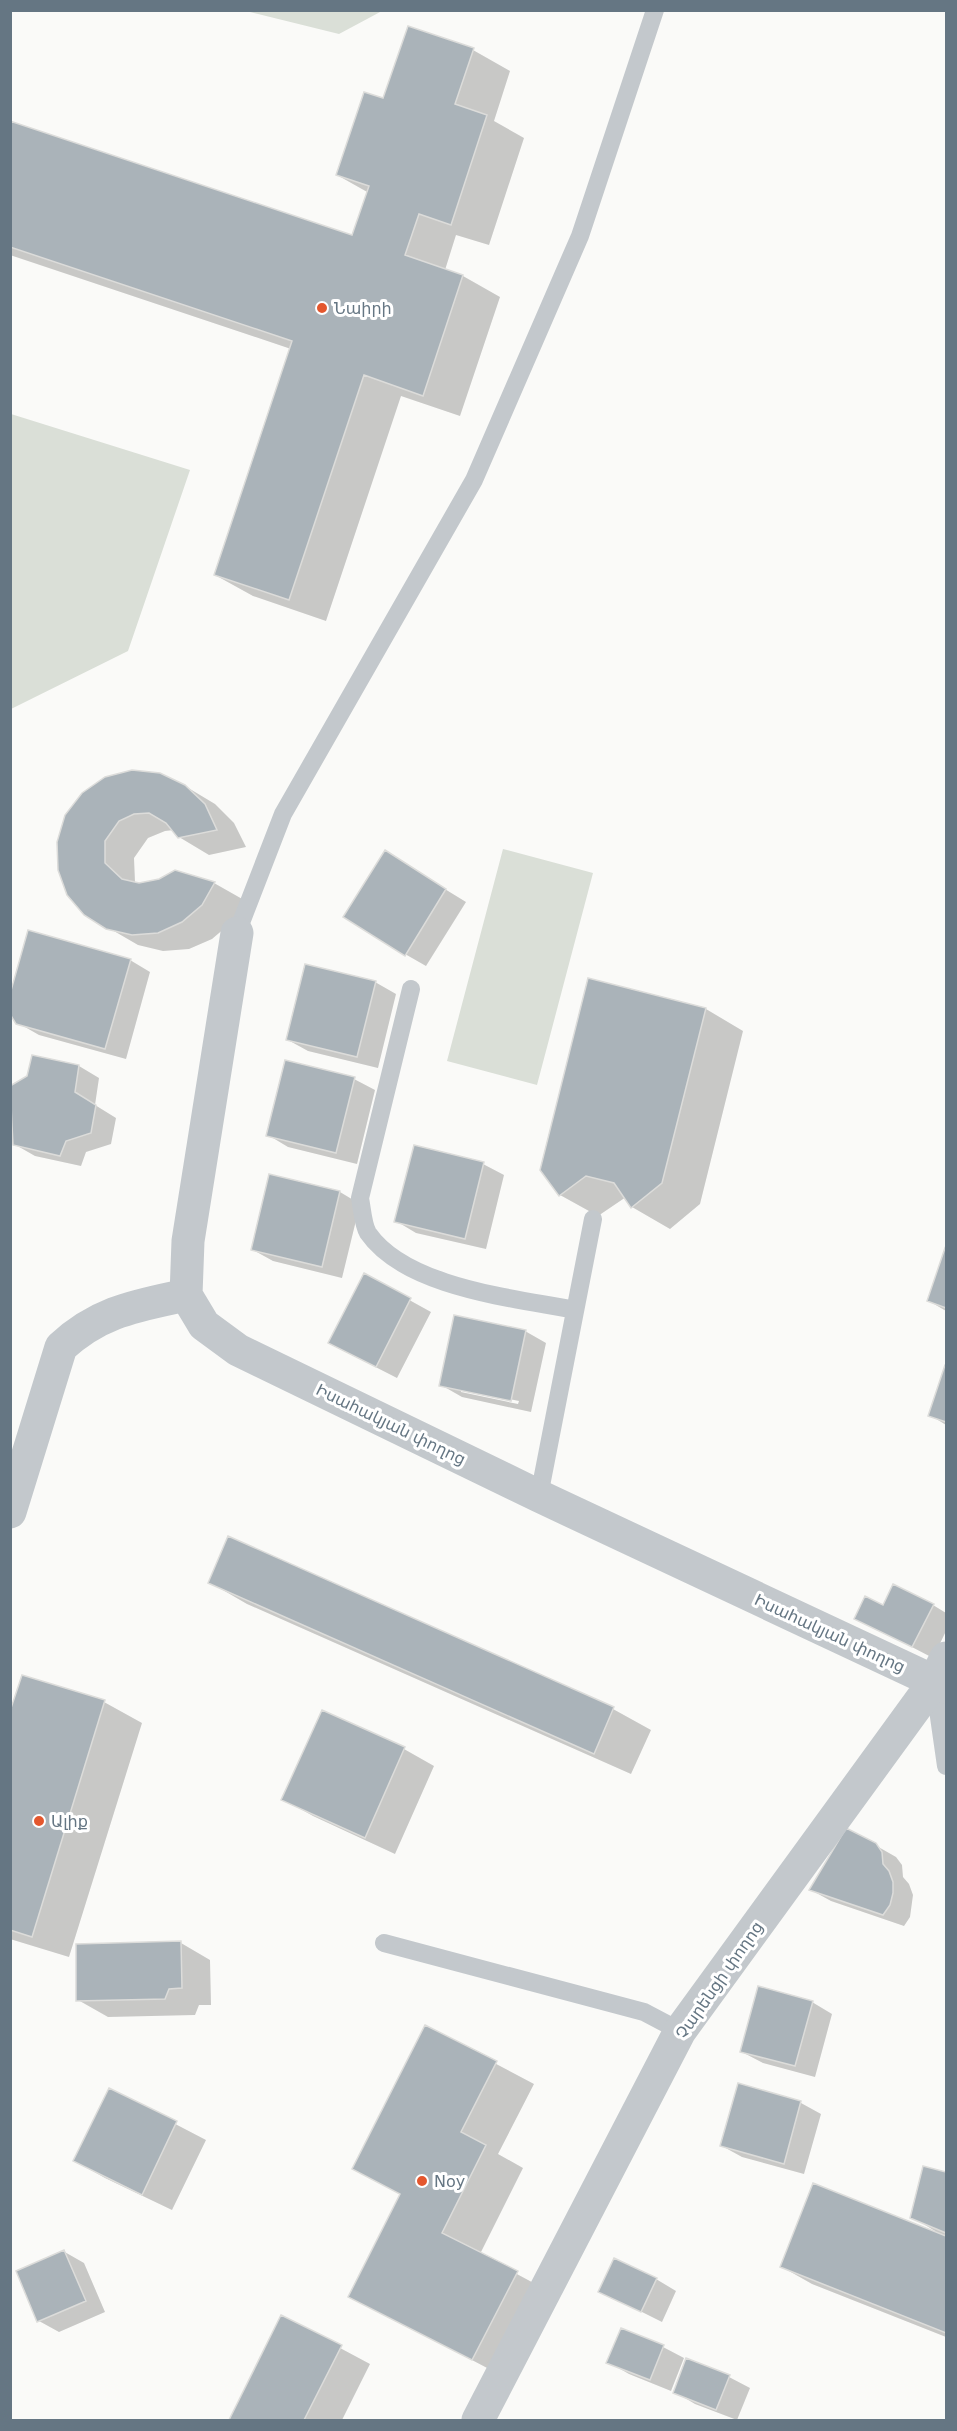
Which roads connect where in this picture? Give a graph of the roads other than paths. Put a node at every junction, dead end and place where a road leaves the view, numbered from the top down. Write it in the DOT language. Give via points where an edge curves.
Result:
graph roads {
  1 [pos="655,10"];
  2 [pos="237,933"];
  3 [pos="411,989"];
  4 [pos="593,1219"];
  5 [pos="186,1295"];
  6 [pos="575,1310"];
  7 [pos="539,1496"];
  8 [pos="10,1512"];
  9 [pos="942,1676"];
  10 [pos="946,1766"];
  11 [pos="384,1943"];
  12 [pos="681,2031"];
  13 [pos="478,2421"];
  1 -- 2 [label="lane" via="580,236 474,480 283,814"];
  2 -- 5 [label="street" via="188,1241"];
  3 -- 6 [label="lane" via="360,1198 367,1232 387,1253 420,1273 469,1290"];
  4 -- 6 [label="lane"];
  5 -- 7 [label="street, Իսահակյան փողոց" via="204,1325 238,1350"];
  5 -- 8 [label="street" via="105,1316 80,1330 62,1347"];
  6 -- 7 [label="lane"];
  7 -- 9 [label="street, Իսահակյան փողոց"];
  9 -- 10 [label="lane"];
  9 -- 12 [label="street, Չարենցի փողոց"];
  11 -- 12 [label="lane" via="644,2012"];
  12 -- 13 [label="street, Չարենցի փողոց"];
}
